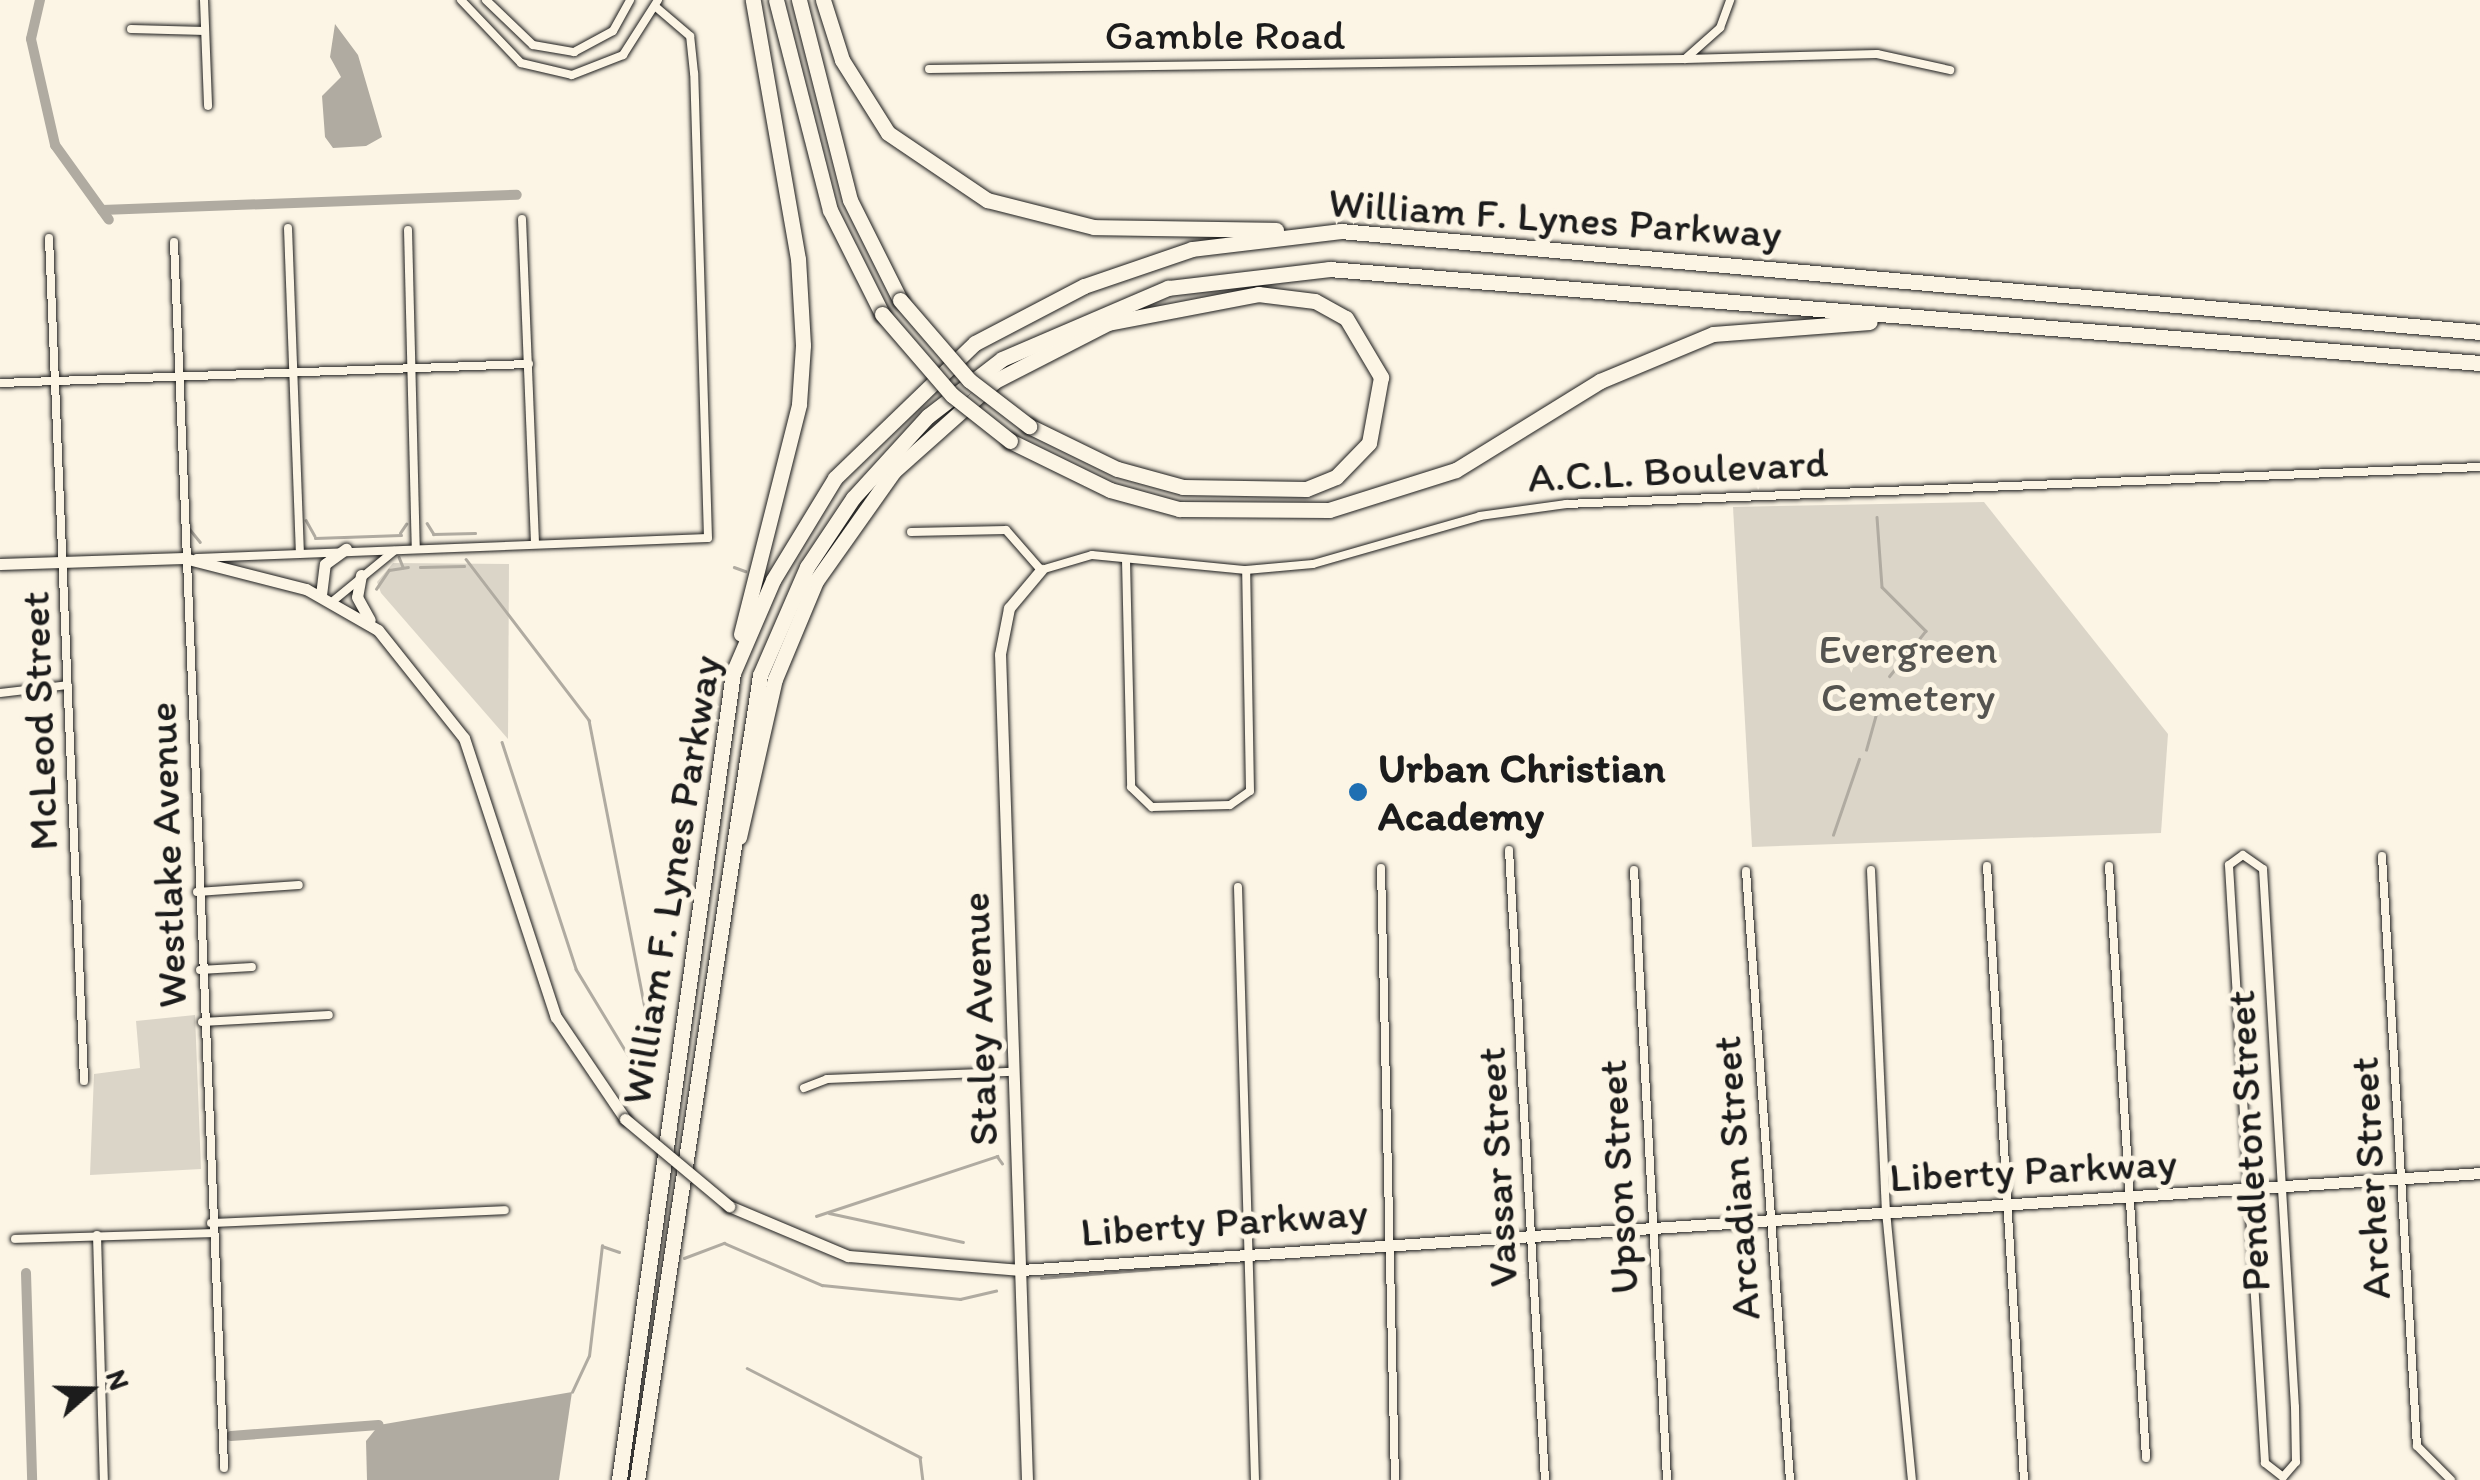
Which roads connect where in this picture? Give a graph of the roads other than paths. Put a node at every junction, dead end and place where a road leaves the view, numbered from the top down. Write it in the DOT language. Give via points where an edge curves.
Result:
graph roads {
  1 [pos="204,0"];
  2 [pos="461,0"];
  3 [pos="486,0"];
  4 [pos="630,0"];
  5 [pos="753,0"];
  6 [pos="776,0"];
  7 [pos="798,0"];
  8 [pos="823,0"];
  9 [pos="1730,0"];
  10 [pos="657,3"];
  11 [pos="132,30"];
  12 [pos="206,31"];
  13 [pos="613,31"];
  14 [pos="628,50"];
  15 [pos="1685,59"];
  16 [pos="929,69"];
  17 [pos="1950,70"];
  18 [pos="208,106"];
  19 [pos="522,219"];
  20 [pos="288,228"];
  21 [pos="408,230"];
  22 [pos="1340,231"];
  23 [pos="49,238"];
  24 [pos="174,242"];
  25 [pos="1940,320"];
  26 [pos="2480,332"];
  27 [pos="2480,363"];
  28 [pos="529,364"];
  29 [pos="412,369"];
  30 [pos="294,374"];
  31 [pos="176,378"];
  32 [pos="56,381"];
  33 [pos="0,383"];
  34 [pos="2480,467"];
  35 [pos="912,532"];
  36 [pos="536,543"];
  37 [pos="416,548"];
  38 [pos="398,549"];
  39 [pos="300,550"];
  40 [pos="346,550"];
  41 [pos="184,558"];
  42 [pos="1126,560"];
  43 [pos="64,563"];
  44 [pos="0,564"];
  45 [pos="1041,570"];
  46 [pos="1246,570"];
  47 [pos="360,575"];
  48 [pos="327,598"];
  49 [pos="375,627"];
  50 [pos="732,672"];
  51 [pos="68,685"];
  52 [pos="0,692"];
  53 [pos="1509,850"];
  54 [pos="2382,856"];
  55 [pos="1987,866"];
  56 [pos="2109,866"];
  57 [pos="1381,868"];
  58 [pos="1634,870"];
  59 [pos="1870,870"];
  60 [pos="1746,871"];
  61 [pos="299,885"];
  62 [pos="1238,887"];
  63 [pos="197,892"];
  64 [pos="714,943"];
  65 [pos="252,967"];
  66 [pos="200,970"];
  67 [pos="328,1015"];
  68 [pos="202,1022"];
  69 [pos="1013,1072"];
  70 [pos="84,1081"];
  71 [pos="804,1088"];
  72 [pos="2480,1174"];
  73 [pos="2399,1177"];
  74 [pos="2280,1188"];
  75 [pos="2248,1190"];
  76 [pos="2128,1196"];
  77 [pos="2007,1203"];
  78 [pos="505,1210"];
  79 [pos="1886,1211"];
  80 [pos="1769,1216"];
  81 [pos="1649,1227"];
  82 [pos="212,1228"];
  83 [pos="1530,1234"];
  84 [pos="97,1235"];
  85 [pos="15,1239"];
  86 [pos="1390,1242"];
  87 [pos="1252,1254"];
  88 [pos="1021,1270"];
  89 [pos="2146,1458"];
  90 [pos="224,1468"];
  91 [pos="104,1480"];
  92 [pos="619,1480"];
  93 [pos="637,1480"];
  94 [pos="1027,1480"];
  95 [pos="1255,1480"];
  96 [pos="1396,1480"];
  97 [pos="1545,1480"];
  98 [pos="1667,1480"];
  99 [pos="1790,1480"];
  100 [pos="1912,1480"];
  101 [pos="2024,1480"];
  102 [pos="2451,1480"];
  1 -- 12 [label="street"];
  2 -- 14 [label="street" via="493,40 546,73 604,69"];
  3 -- 13 [label="street" via="550,50 574,52"];
  4 -- 13 [label="street"];
  5 -- 50 [label="highway" via="798,259 803,345 799,404"];
  6 -- 25 [label="highway, bridge" via="830,210 882,314 952,395 1010,441 1110,490 1179,509 1329,510 1456,470 1600,381 1713,334"];
  7 -- 64 [label="highway, bridge" via="850,200 900,300 969,380 1029,426 1117,469 1183,487 1306,489 1336,478 1369,443 1381,377 1359,331 1331,308 1278,295 1218,296 1066,340 944,421 871,498 797,619 765,715"];
  8 -- 22 [label="highway" via="842,60 888,133 987,200 1094,227"];
  9 -- 15 [label="street" via="1720,28"];
  10 -- 14 [label="street"];
  10 -- 36 [label="street" via="690,36 694,73 708,538"];
  11 -- 12 [label="street"];
  12 -- 18 [label="street"];
  13 -- 14 [label="street"];
  15 -- 16 [label="street, Gamble Road"];
  15 -- 17 [label="street, Gamble Road" via="1877,54"];
  19 -- 28 [label="street"];
  20 -- 30 [label="street"];
  21 -- 29 [label="street"];
  22 -- 26 [label="highway, William F. Lynes Parkway"];
  22 -- 50 [label="highway, William F. Lynes Parkway" via="1175,254 1084,286 975,343 835,478 773,580"];
  23 -- 32 [label="street, McLeod Street"];
  24 -- 31 [label="street, Westlake Avenue"];
  25 -- 27 [label="highway, William F. Lynes Parkway"];
  25 -- 64 [label="highway, William F. Lynes Parkway" via="1298,269 1168,288 1058,330 928,416 865,483 808,567 752,710"];
  28 -- 29 [label="street"];
  28 -- 36 [label="street"];
  29 -- 30 [label="street"];
  29 -- 37 [label="street"];
  30 -- 31 [label="street"];
  30 -- 39 [label="street"];
  31 -- 32 [label="street"];
  31 -- 41 [label="street, Westlake Avenue"];
  32 -- 33 [label="street"];
  32 -- 43 [label="street, McLeod Street"];
  34 -- 46 [label="street, A.C.L. Boulevard" via="1566,504 1480,516 1313,564"];
  35 -- 45 [label="street" via="1006,530"];
  36 -- 37 [label="street"];
  37 -- 38 [label="street"];
  38 -- 40 [label="street"];
  38 -- 47 [label="street"];
  39 -- 40 [label="street"];
  39 -- 41 [label="street"];
  40 -- 48 [label="street" via="324,564"];
  41 -- 43 [label="street"];
  41 -- 48 [label="street"];
  41 -- 63 [label="street, Westlake Avenue"];
  42 -- 45 [label="street, A.C.L. Boulevard" via="1082,556"];
  42 -- 46 [label="street, A.C.L. Boulevard"];
  42 -- 46 [label="street" via="1131,787 1152,807 1230,805 1250,791"];
  43 -- 44 [label="street"];
  43 -- 51 [label="street, McLeod Street"];
  45 -- 69 [label="street, Staley Avenue" via="1012,601 1001,640"];
  47 -- 48 [label="street"];
  47 -- 49 [label="street" via="357,597"];
  48 -- 49 [label="street, Liberty Parkway"];
  49 -- 88 [label="street, Liberty Parkway, bridge" via="464,738 556,1017 625,1119 729,1206 848,1256"];
  50 -- 92 [label="highway, William F. Lynes Parkway"];
  51 -- 52 [label="street"];
  51 -- 70 [label="street, McLeod Street"];
  53 -- 83 [label="street, Vassar Street"];
  54 -- 73 [label="street, Archer Street"];
  55 -- 77 [label="street"];
  56 -- 76 [label="street"];
  57 -- 86 [label="street"];
  58 -- 81 [label="street, Upson Street"];
  59 -- 79 [label="street"];
  60 -- 80 [label="street, Arcadian Street"];
  61 -- 63 [label="street"];
  62 -- 87 [label="street"];
  63 -- 66 [label="street, Westlake Avenue"];
  64 -- 93 [label="highway, William F. Lynes Parkway"];
  65 -- 66 [label="street"];
  66 -- 68 [label="street, Westlake Avenue"];
  67 -- 68 [label="street"];
  68 -- 82 [label="street, Westlake Avenue"];
  69 -- 71 [label="street" via="826,1079"];
  69 -- 88 [label="street, Staley Avenue"];
  72 -- 73 [label="street, Liberty Parkway"];
  73 -- 74 [label="street, Liberty Parkway"];
  73 -- 102 [label="street, Archer Street" via="2417,1446"];
  74 -- 75 [label="street, Liberty Parkway"];
  74 -- 75 [label="street, Pendleton Street" via="2296,1462 2283,1478 2266,1463"];
  74 -- 75 [label="street, Pendleton Street" via="2263,868 2243,854 2228,865"];
  75 -- 76 [label="street, Liberty Parkway"];
  76 -- 77 [label="street, Liberty Parkway"];
  76 -- 89 [label="street"];
  77 -- 79 [label="street, Liberty Parkway"];
  77 -- 101 [label="street"];
  78 -- 82 [label="street"];
  79 -- 80 [label="street, Liberty Parkway"];
  79 -- 100 [label="street"];
  80 -- 81 [label="street, Liberty Parkway"];
  80 -- 99 [label="street, Arcadian Street"];
  81 -- 83 [label="street, Liberty Parkway"];
  81 -- 98 [label="street, Upson Street"];
  82 -- 84 [label="street"];
  82 -- 90 [label="street, Westlake Avenue"];
  83 -- 86 [label="street, Liberty Parkway"];
  83 -- 97 [label="street, Vassar Street"];
  84 -- 85 [label="street"];
  84 -- 91 [label="street"];
  86 -- 87 [label="street, Liberty Parkway"];
  86 -- 96 [label="street"];
  87 -- 88 [label="street, Liberty Parkway"];
  87 -- 95 [label="street"];
  88 -- 94 [label="street, Staley Avenue"];
}
